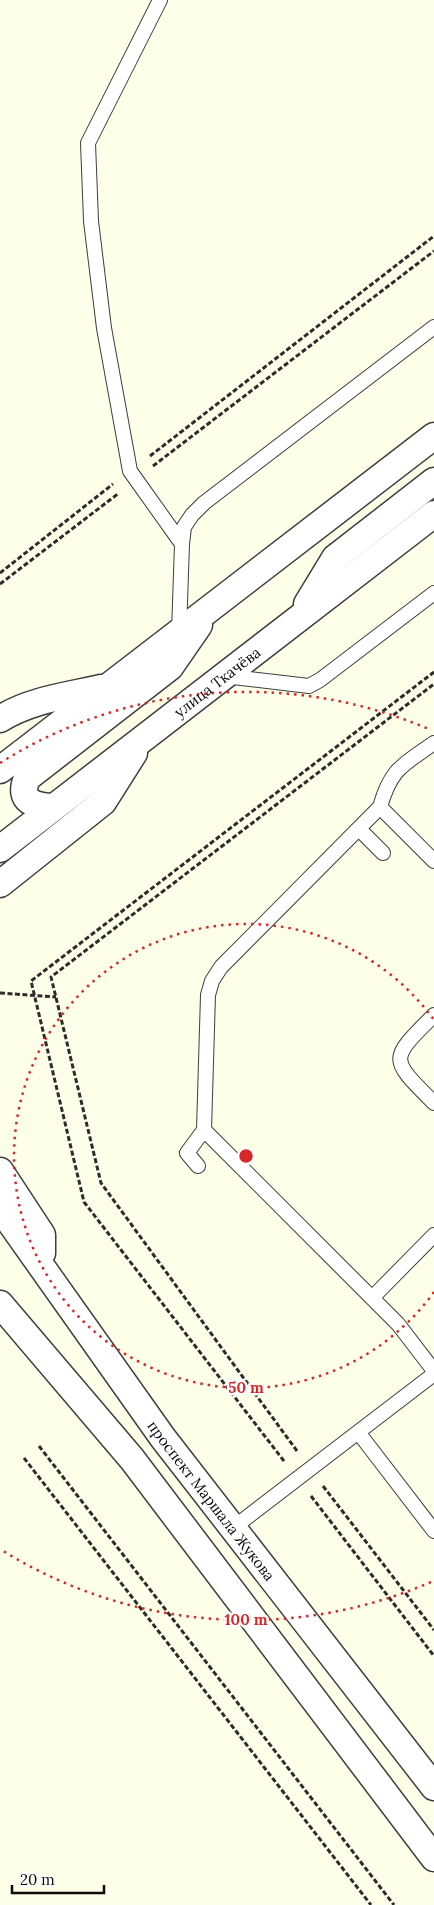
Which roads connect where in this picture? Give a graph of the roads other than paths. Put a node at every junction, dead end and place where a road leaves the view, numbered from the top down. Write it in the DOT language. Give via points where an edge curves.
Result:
graph roads {
  1 [pos="160,0"];
  2 [pos="434,327"];
  3 [pos="434,436"];
  4 [pos="434,481"];
  5 [pos="434,514"];
  6 [pos="182,544"];
  7 [pos="434,593"];
  8 [pos="212,606"];
  9 [pos="298,618"];
  10 [pos="179,632"];
  11 [pos="224,676"];
  12 [pos="109,686"];
  13 [pos="0,719"];
  14 [pos="144,738"];
  15 [pos="434,743"];
  16 [pos="0,770"];
  17 [pos="54,807"];
  18 [pos="380,807"];
  19 [pos="359,829"];
  20 [pos="0,849"];
  21 [pos="383,853"];
  22 [pos="434,860"];
  23 [pos="0,884"];
  24 [pos="434,1015"];
  25 [pos="434,1103"];
  26 [pos="204,1130"];
  27 [pos="198,1166"];
  28 [pos="0,1171"];
  29 [pos="0,1208"];
  30 [pos="434,1235"];
  31 [pos="43,1266"];
  32 [pos="372,1298"];
  33 [pos="0,1304"];
  34 [pos="434,1372"];
  35 [pos="358,1432"];
  36 [pos="233,1528"];
  37 [pos="434,1531"];
  38 [pos="434,1787"];
  39 [pos="434,1858"];
  1 -- 6 [label="lane" via="88,143 91,221 104,328 133,476"];
  2 -- 6 [label="lane" via="204,503 184,528"];
  3 -- 8 [label="street"];
  4 -- 9 [label="street" via="335,558"];
  5 -- 9 [label="street, улица Ткачёва"];
  6 -- 10 [label="lane"];
  7 -- 11 [label="lane" via="309,686"];
  8 -- 10 [label="street"];
  8 -- 17 [label="street" via="170,667 27,778 24,796 33,804"];
  9 -- 11 [label="street, улица Ткачёва"];
  10 -- 12 [label="street"];
  11 -- 14 [label="street, улица Ткачёва"];
  12 -- 13 [label="street" via="30,704"];
  12 -- 16 [label="street"];
  14 -- 17 [label="street, улица Ткачёва"];
  14 -- 23 [label="street" via="103,802"];
  15 -- 18 [label="lane" via="392,776"];
  17 -- 20 [label="street, улица Ткачёва"];
  18 -- 19 [label="lane"];
  18 -- 22 [label="lane"];
  19 -- 21 [label="lane"];
  19 -- 26 [label="lane" via="221,967 212,980 208,995"];
  24 -- 25 [label="lane" via="406,1043 399,1063 405,1074"];
  26 -- 27 [label="lane" via="187,1153"];
  26 -- 32 [label="lane"];
  28 -- 31 [label="street" via="42,1235"];
  29 -- 31 [label="street, проспект Маршала Жукова"];
  30 -- 32 [label="lane"];
  31 -- 36 [label="street, проспект Маршала Жукова" via="163,1438"];
  32 -- 34 [label="lane" via="398,1324"];
  33 -- 39 [label="street" via="132,1459"];
  34 -- 35 [label="lane"];
  35 -- 36 [label="lane"];
  35 -- 37 [label="lane"];
  36 -- 38 [label="street, проспект Маршала Жукова"];
}
